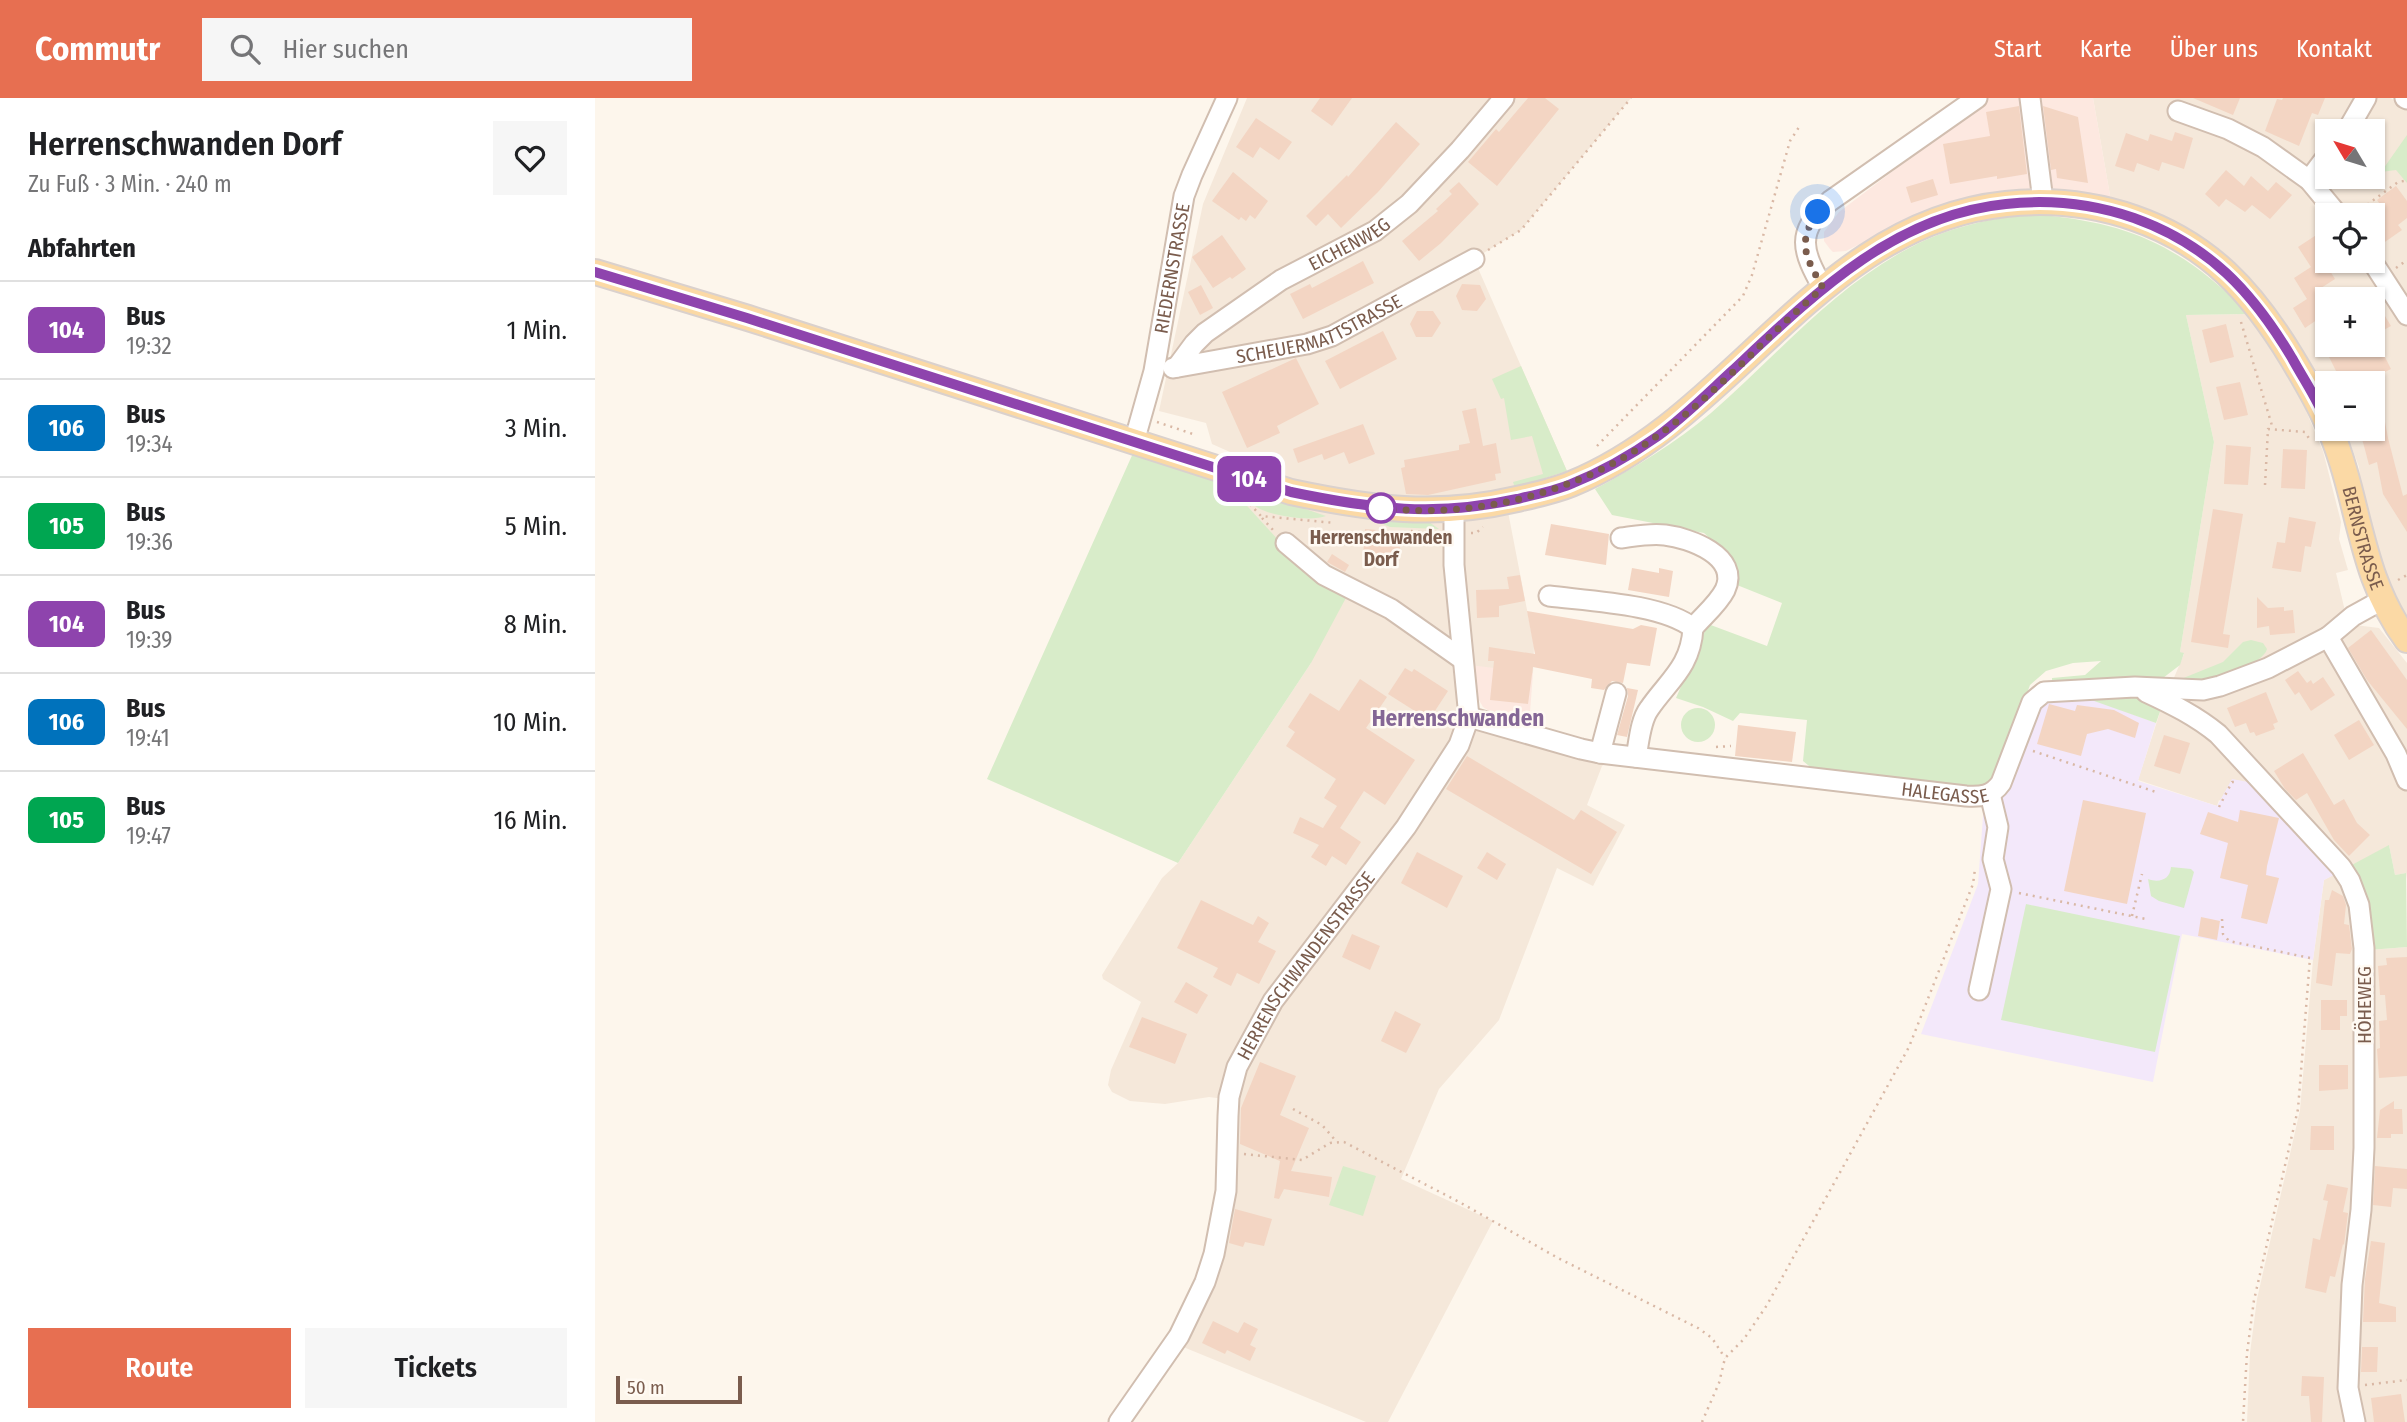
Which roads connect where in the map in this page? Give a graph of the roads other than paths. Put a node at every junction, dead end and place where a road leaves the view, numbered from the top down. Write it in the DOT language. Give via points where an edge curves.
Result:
graph roads {
  1 [pos="1227,98"];
  2 [pos="1504,98"];
  3 [pos="1977,98"];
  4 [pos="2030,98"];
  5 [pos="2366,98"];
  6 [pos="2178,111"];
  7 [pos="2354,119"];
  8 [pos="2315,172"];
  9 [pos="2309,180"];
  10 [pos="2043,201"];
  11 [pos="2328,203"];
  12 [pos="1474,259"];
  13 [pos="595,272"];
  14 [pos="2380,273"];
  15 [pos="1823,288"];
  16 [pos="2407,315"];
  17 [pos="1177,367"];
  18 [pos="1154,371"];
  19 [pos="2315,400"];
  20 [pos="2326,441"];
  21 [pos="1134,442"];
  22 [pos="1454,510"];
  23 [pos="1621,537"];
  24 [pos="1286,543"];
  25 [pos="2387,592"];
  26 [pos="1549,596"];
  27 [pos="1693,628"];
  28 [pos="2328,637"];
  29 [pos="2407,640"];
  30 [pos="1462,659"];
  31 [pos="2135,687"];
  32 [pos="1616,693"];
  33 [pos="1469,717"];
  34 [pos="1600,753"];
  35 [pos="1636,757"];
  36 [pos="2407,780"];
  37 [pos="1990,793"];
  38 [pos="1979,990"];
  39 [pos="1119,1422"];
  40 [pos="2355,1422"];
  1 -- 18 [label="street, RIEDERNSTRASSE" via="1184,196"];
  2 -- 17 [label="street, EICHENWEG" via="1409,204 1375,231 1281,280 1205,333"];
  3 -- 15 [label="street" via="1818,212 1807,230 1805,246"];
  4 -- 10 [label="street"];
  5 -- 7 [label="street"];
  6 -- 9 [label="street" via="2228,128"];
  8 -- 9 [label="street"];
  9 -- 11 [label="street"];
  10 -- 15 [label="main road, BERNSTRASSE" via="1991,205 1926,223"];
  10 -- 19 [label="main road, BERNSTRASSE" via="2113,211 2177,237 2205,254 2232,276 2264,313"];
  12 -- 17 [label="street, SCHEUERMATTSTRASSE" via="1332,336"];
  13 -- 21 [label="main road, BERNSTRASSE"];
  14 -- 16 [label="street"];
  15 -- 22 [label="main road, BERNSTRASSE" via="1682,417 1636,450 1563,487"];
  17 -- 18 [label="street, SCHEUERMATTSTRASSE"];
  18 -- 21 [label="street, RIEDERNSTRASSE"];
  20 -- 25 [label="main road, BERNSTRASSE" via="2368,565"];
  21 -- 22 [label="main road, BERNSTRASSE" via="1291,492 1346,504"];
  22 -- 30 [label="street, HERRENSCHWANDENSTRASSE"];
  23 -- 27 [label="street" via="1676,537 1717,556 1727,576 1725,590"];
  24 -- 30 [label="street" via="1324,575 1391,609"];
  25 -- 28 [label="street, HALEGASSE"];
  25 -- 29 [label="main road, BERNSTRASSE" via="2394,622"];
  26 -- 27 [label="street" via="1659,611"];
  27 -- 35 [label="street" via="1677,677 1647,711"];
  28 -- 31 [label="street, HALEGASSE" via="2220,687 2183,691"];
  28 -- 36 [label="street"];
  30 -- 33 [label="street, HERRENSCHWANDENSTRASSE"];
  31 -- 37 [label="street, HALEGASSE" via="2039,694 2001,783"];
  31 -- 40 [label="street, HÖHEWEG" via="2183,710 2218,734 2341,867 2357,899 2364,948 2364,1147 2347,1388"];
  32 -- 34 [label="street"];
  33 -- 34 [label="street, HALEGASSE"];
  33 -- 39 [label="street, HERRENSCHWANDENSTRASSE" via="1459,745 1418,810 1265,1015 1237,1067 1229,1097 1226,1191 1205,1282 1179,1336"];
  34 -- 35 [label="street, HALEGASSE"];
  35 -- 37 [label="street, HALEGASSE" via="1966,796"];
  37 -- 38 [label="street" via="1998,827 1993,859 2001,889"];
}
